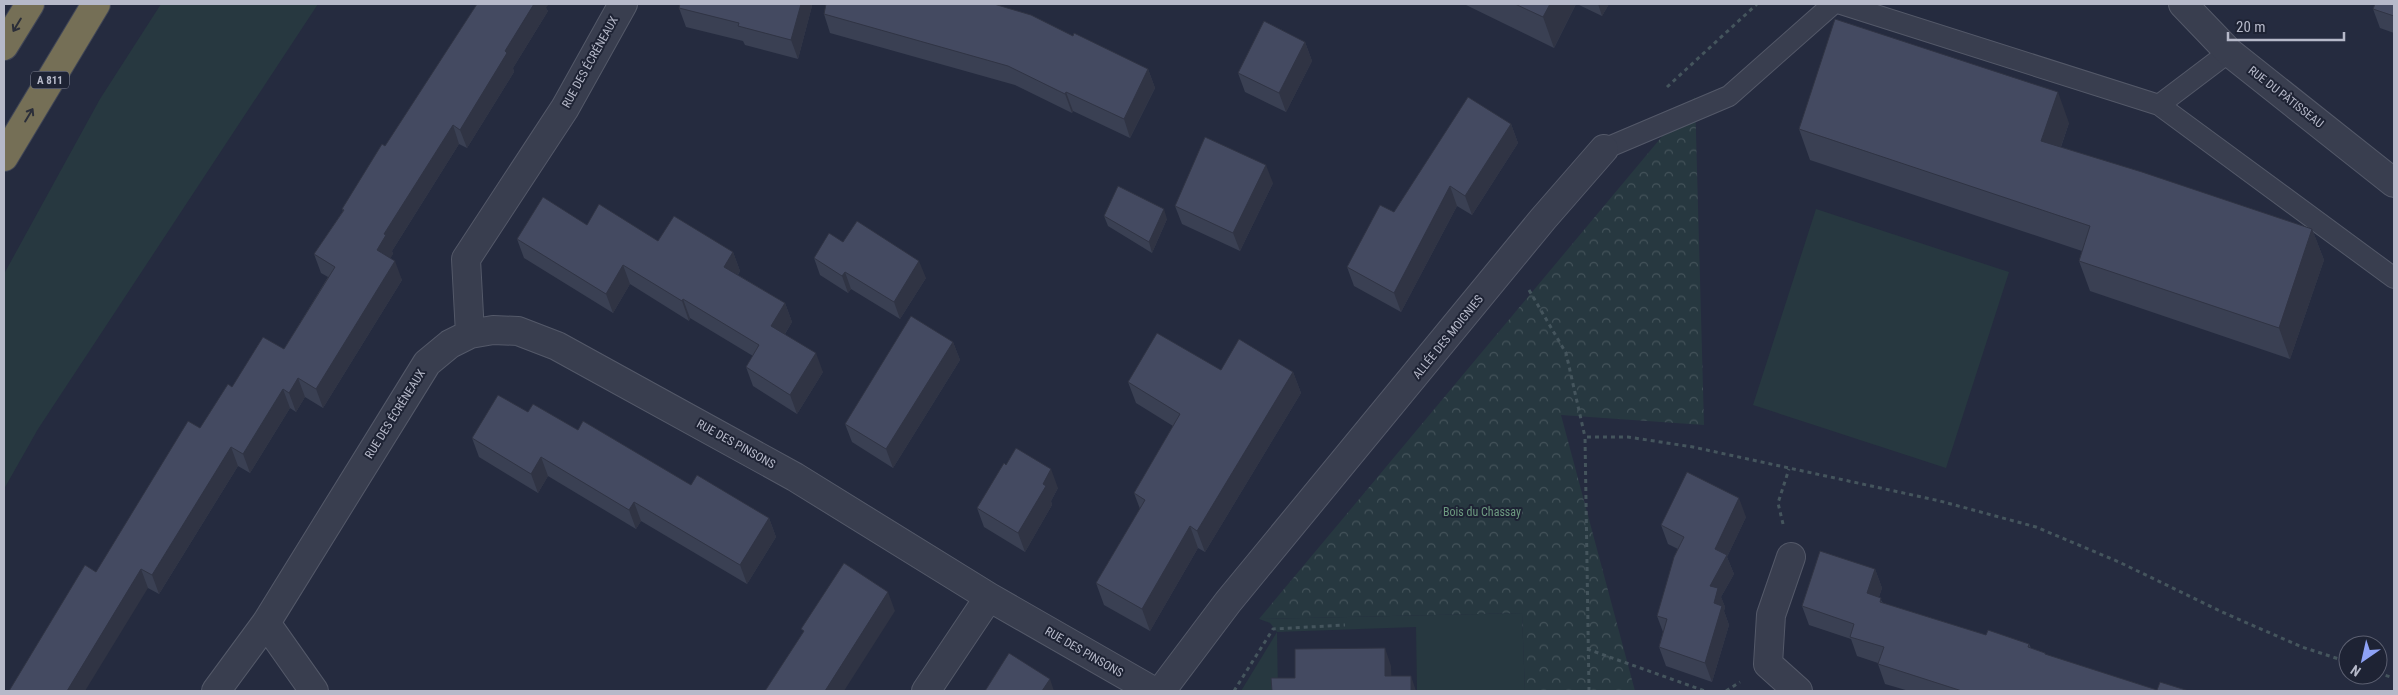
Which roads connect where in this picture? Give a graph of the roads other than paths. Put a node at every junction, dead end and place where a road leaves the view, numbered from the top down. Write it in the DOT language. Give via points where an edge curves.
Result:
graph roads {
  1 [pos="30,4"];
  2 [pos="96,4"];
  3 [pos="623,4"];
  4 [pos="1833,4"];
  5 [pos="1841,4"];
  6 [pos="2183,4"];
  7 [pos="4,46"];
  8 [pos="2229,52"];
  9 [pos="2159,105"];
  10 [pos="1604,149"];
  11 [pos="4,157"];
  12 [pos="2394,183"];
  13 [pos="2394,278"];
  14 [pos="470,334"];
  15 [pos="1790,557"];
  16 [pos="989,597"];
  17 [pos="266,624"];
  18 [pos="216,691"];
  19 [pos="314,691"];
  20 [pos="926,691"];
  21 [pos="1153,691"];
  22 [pos="1161,691"];
  23 [pos="1798,691"];
  1 -- 7 [label="highway, one-way"];
  11 -- 2 [label="highway, A 811, one-way"];
  3 -- 14 [label="street, RUE DES ÉCRÉNEAUX" via="565,108 466,259"];
  4 -- 10 [label="lane" via="1728,96"];
  5 -- 9 [label="lane"];
  6 -- 8 [label="street, RUE DU PÂTISSEAU"];
  8 -- 9 [label="lane"];
  8 -- 12 [label="street, RUE DU PÂTISSEAU"];
  9 -- 13 [label="lane"];
  10 -- 22 [label="street, ALLÉE DES MOIGNIES" via="1228,602"];
  14 -- 16 [label="street, RUE DES PINSONS" via="493,330 518,331 557,346 795,477"];
  14 -- 17 [label="street, RUE DES ÉCRÉNEAUX" via="450,344 427,363"];
  15 -- 23 [label="street" via="1771,615 1768,664"];
  16 -- 20 [label="street"];
  16 -- 21 [label="street, RUE DES PINSONS"];
  17 -- 18 [label="street, RUE DES ÉCRÉNEAUX"];
  17 -- 19 [label="street"];
}
